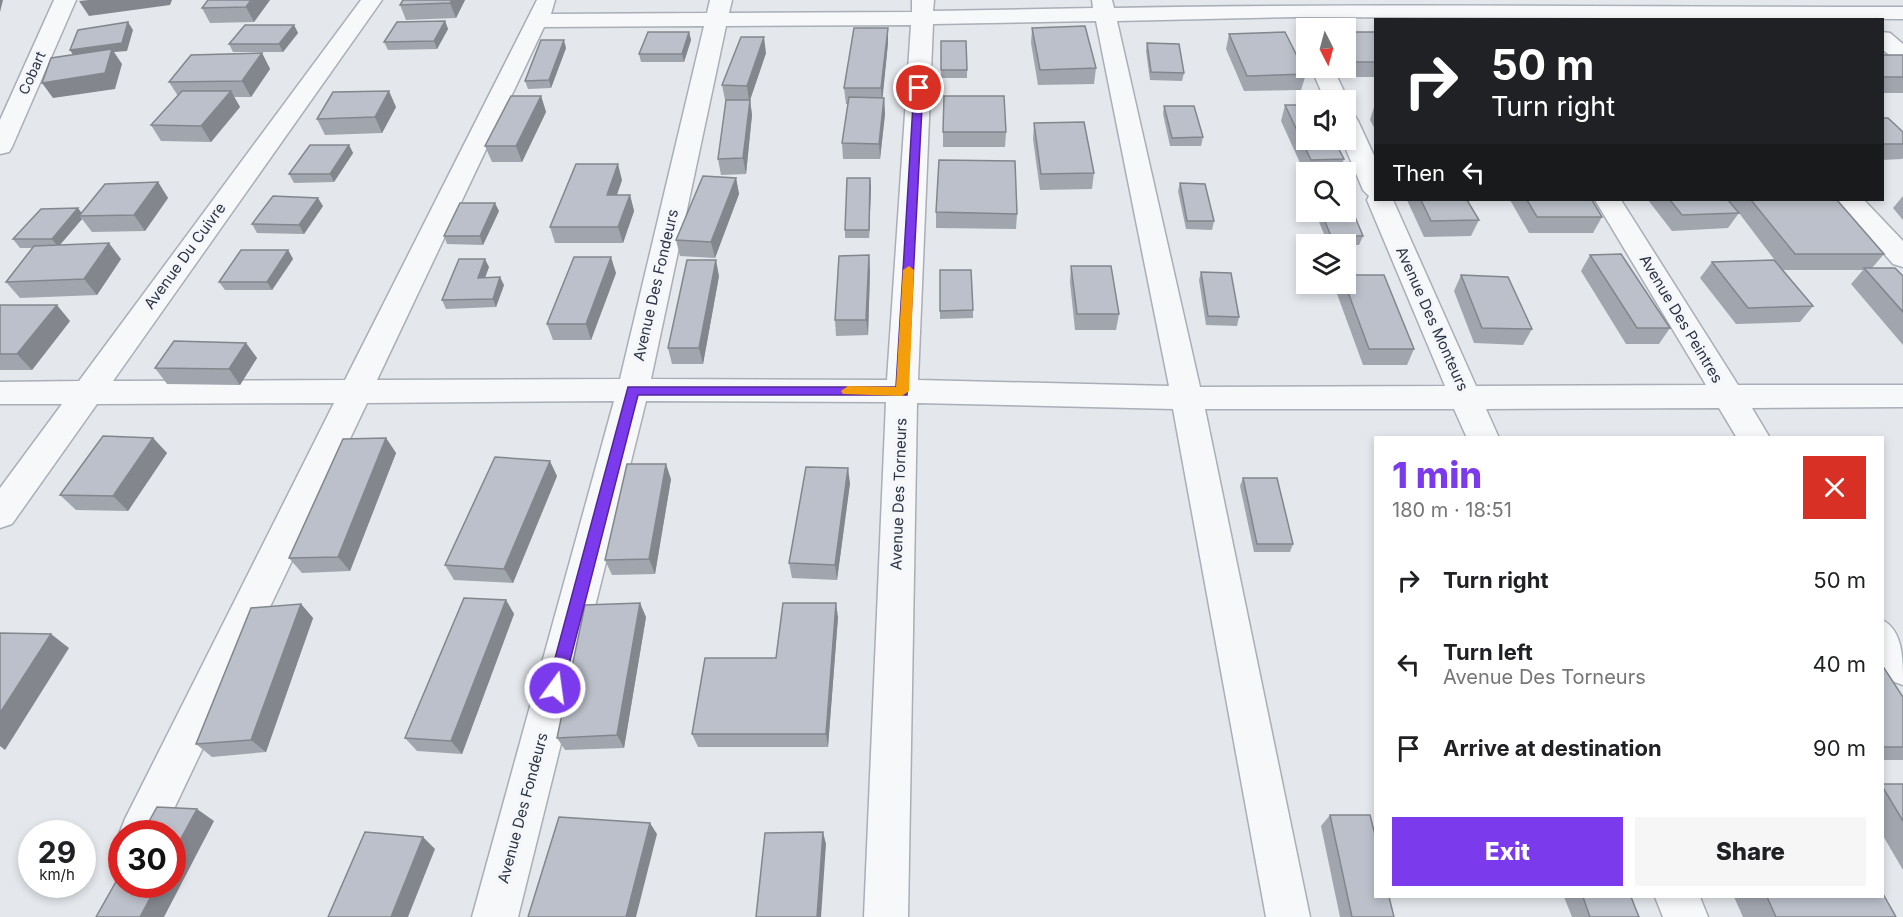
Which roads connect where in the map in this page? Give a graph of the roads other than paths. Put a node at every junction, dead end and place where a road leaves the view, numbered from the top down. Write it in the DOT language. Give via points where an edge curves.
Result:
graph roads {
  1 [pos="65,0"];
  2 [pos="372,0"];
  3 [pos="1295,5"];
  4 [pos="1103,8"];
  5 [pos="718,9"];
  6 [pos="923,9"];
  7 [pos="541,10"];
  8 [pos="1494,11"];
  9 [pos="1681,11"];
  10 [pos="1852,11"];
  11 [pos="1903,13"];
  12 [pos="1884,40"];
  13 [pos="1903,55"];
  14 [pos="1356,144"];
  15 [pos="0,147"];
  16 [pos="1374,185"];
  17 [pos="1380,201"];
  18 [pos="1609,201"];
  19 [pos="1852,201"];
  20 [pos="1903,258"];
  21 [pos="633,390"];
  22 [pos="902,391"];
  23 [pos="353,392"];
  24 [pos="0,393"];
  25 [pos="85,393"];
  26 [pos="1727,395"];
  27 [pos="1903,396"];
  28 [pos="1187,398"];
  29 [pos="1466,398"];
  30 [pos="1482,436"];
  31 [pos="1753,436"];
  32 [pos="0,514"];
  33 [pos="1884,639"];
  34 [pos="1903,668"];
  35 [pos="147,820"];
  36 [pos="1677,898"];
  37 [pos="495,917"];
  38 [pos="886,917"];
  39 [pos="1288,917"];
  40 [pos="1686,917"];
  1 -- 15 [label="street, Cobart"];
  2 -- 25 [label="street, Avenue Du Cuivre"];
  3 -- 4 [label="street"];
  3 -- 8 [label="street"];
  4 -- 6 [label="street"];
  4 -- 28 [label="street"];
  5 -- 6 [label="street"];
  5 -- 7 [label="street"];
  5 -- 21 [label="street, Avenue Des Fondeurs"];
  6 -- 22 [label="street, Avenue Des Torneurs"];
  7 -- 23 [label="street"];
  8 -- 9 [label="street"];
  9 -- 10 [label="street"];
  10 -- 11 [label="street"];
  12 -- 13 [label="street"];
  14 -- 16 [label="street"];
  17 -- 29 [label="street, Avenue Des Monteurs"];
  18 -- 26 [label="street, Avenue Des Peintres"];
  19 -- 20 [label="street"];
  21 -- 22 [label="street"];
  21 -- 23 [label="street"];
  21 -- 37 [label="street, Avenue Des Fondeurs"];
  22 -- 28 [label="street"];
  22 -- 38 [label="street, Avenue Des Torneurs"];
  23 -- 25 [label="street"];
  23 -- 35 [label="street"];
  24 -- 25 [label="street"];
  25 -- 32 [label="street, Avenue Du Cuivre"];
  26 -- 27 [label="street"];
  26 -- 29 [label="street"];
  26 -- 31 [label="street, Avenue Des Peintres"];
  28 -- 29 [label="street"];
  28 -- 39 [label="street"];
  29 -- 30 [label="street, Avenue Des Monteurs"];
  33 -- 34 [label="street"];
  36 -- 40 [label="street"];
}
